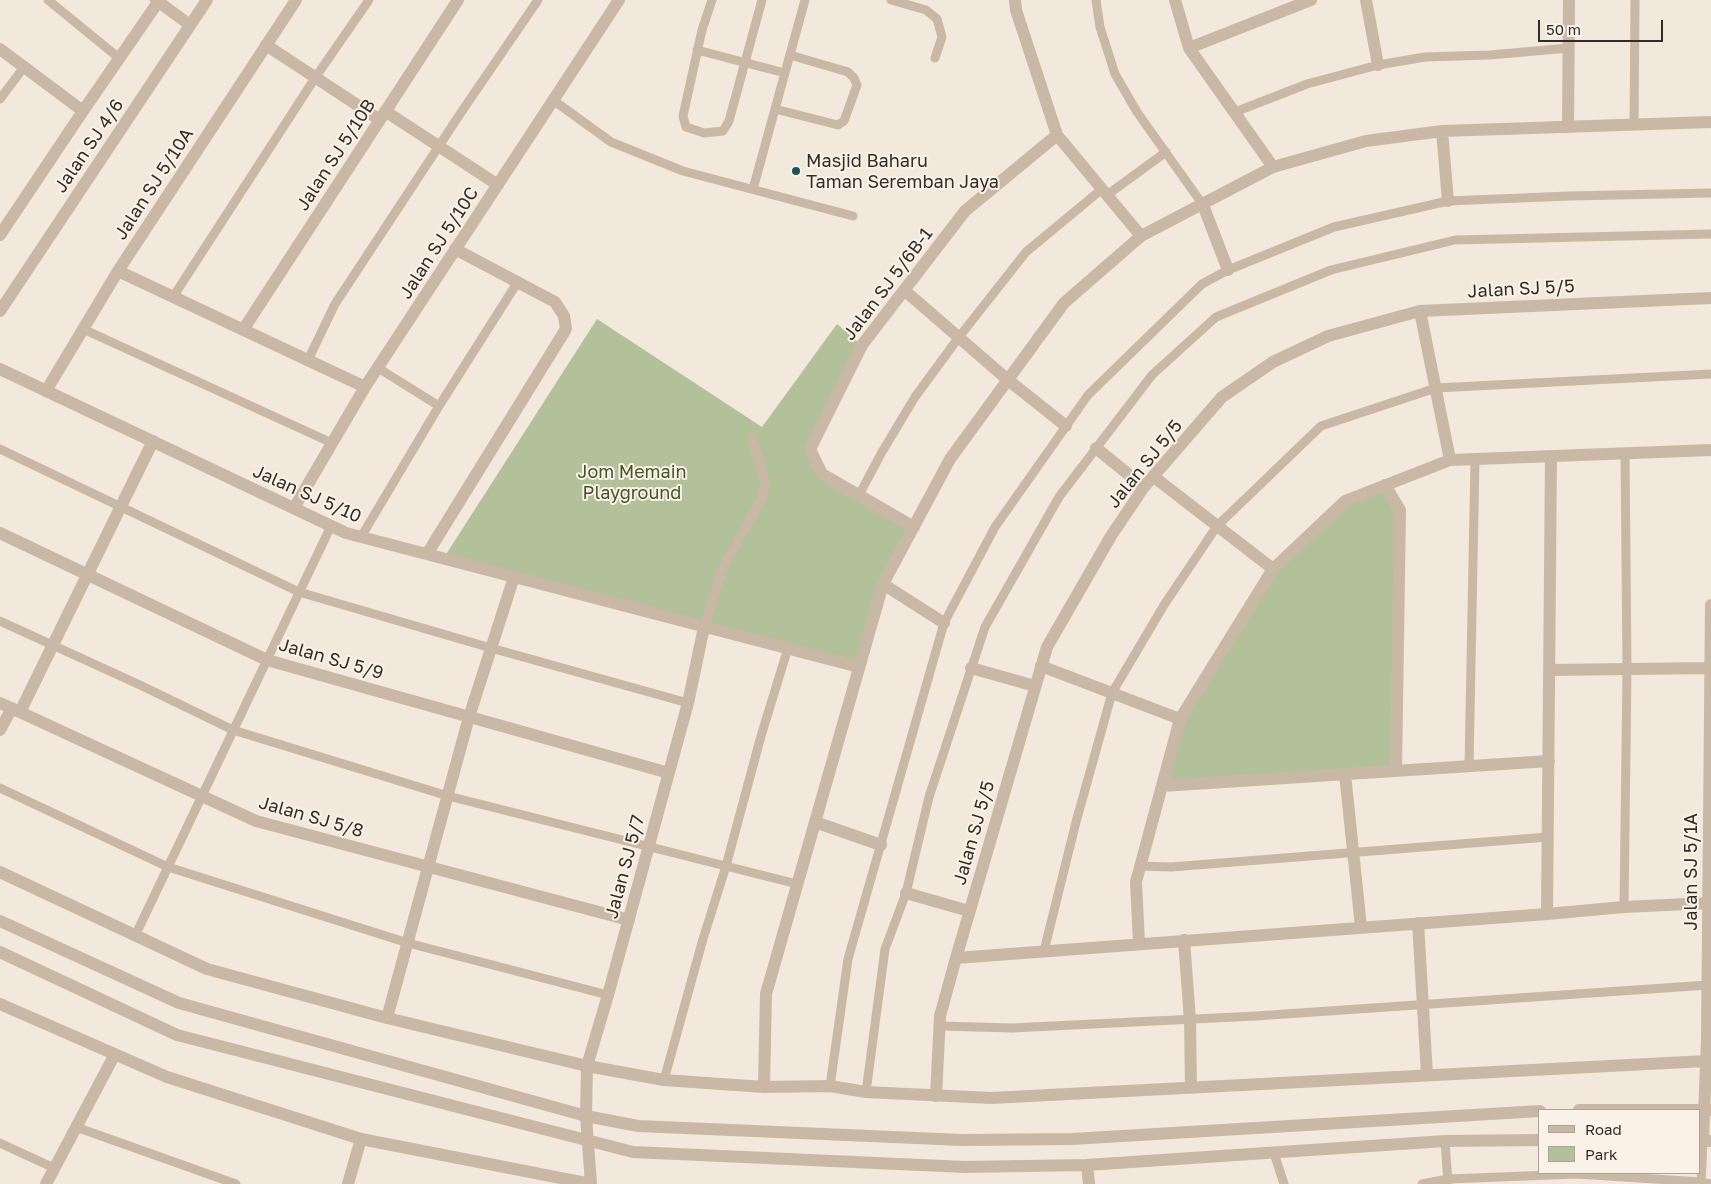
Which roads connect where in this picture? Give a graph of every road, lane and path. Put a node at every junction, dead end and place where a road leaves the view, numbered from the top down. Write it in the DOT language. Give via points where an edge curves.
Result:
graph roads {
  1 [pos="48,0"];
  2 [pos="207,0"];
  3 [pos="296,0"];
  4 [pos="369,0"];
  5 [pos="458,0"];
  6 [pos="538,0"];
  7 [pos="619,0"];
  8 [pos="712,0"];
  9 [pos="762,0"];
  10 [pos="805,0"];
  11 [pos="891,0"];
  12 [pos="1016,0"];
  13 [pos="1096,0"];
  14 [pos="1175,0"];
  15 [pos="1310,0"];
  16 [pos="1366,0"];
  17 [pos="1569,0"];
  18 [pos="1635,0"];
  19 [pos="157,1"];
  20 [pos="190,24"];
  21 [pos="266,45"];
  22 [pos="1189,48"];
  23 [pos="1569,48"];
  24 [pos="0,49"];
  25 [pos="698,50"];
  26 [pos="790,55"];
  27 [pos="119,58"];
  28 [pos="935,58"];
  29 [pos="745,63"];
  30 [pos="1378,65"];
  31 [pos="24,67"];
  32 [pos="785,73"];
  33 [pos="315,78"];
  34 [pos="0,99"];
  35 [pos="553,100"];
  36 [pos="775,109"];
  37 [pos="82,110"];
  38 [pos="1235,112"];
  39 [pos="383,116"];
  40 [pos="1711,122"];
  41 [pos="1634,125"];
  42 [pos="1568,127"];
  43 [pos="1442,131"];
  44 [pos="1058,135"];
  45 [pos="439,147"];
  46 [pos="1166,152"];
  47 [pos="1273,167"];
  48 [pos="498,185"];
  49 [pos="753,189"];
  50 [pos="1105,192"];
  51 [pos="1711,194"];
  52 [pos="1448,201"];
  53 [pos="1203,205"];
  54 [pos="853,216"];
  55 [pos="1711,234"];
  56 [pos="0,235"];
  57 [pos="1141,236"];
  58 [pos="455,249"];
  59 [pos="1228,270"];
  60 [pos="118,271"];
  61 [pos="517,283"];
  62 [pos="904,290"];
  63 [pos="173,296"];
  64 [pos="1711,298"];
  65 [pos="0,311"];
  66 [pos="1420,311"];
  67 [pos="83,329"];
  68 [pos="243,330"];
  69 [pos="959,337"];
  70 [pos="308,360"];
  71 [pos="378,368"];
  72 [pos="0,369"];
  73 [pos="1711,374"];
  74 [pos="1008,380"];
  75 [pos="365,387"];
  76 [pos="1436,388"];
  77 [pos="46,391"];
  78 [pos="440,406"];
  79 [pos="1066,426"];
  80 [pos="752,438"];
  81 [pos="153,441"];
  82 [pos="332,443"];
  83 [pos="1096,448"];
  84 [pos="0,449"];
  85 [pos="1711,450"];
  86 [pos="1625,454"];
  87 [pos="1551,456"];
  88 [pos="1475,459"];
  89 [pos="1450,460"];
  90 [pos="1154,477"];
  91 [pos="1386,485"];
  92 [pos="1144,487"];
  93 [pos="859,495"];
  94 [pos="121,506"];
  95 [pos="294,508"];
  96 [pos="331,526"];
  97 [pos="1217,526"];
  98 [pos="914,527"];
  99 [pos="0,533"];
  100 [pos="361,537"];
  101 [pos="427,554"];
  102 [pos="1273,569"];
  103 [pos="87,574"];
  104 [pos="514,577"];
  105 [pos="883,584"];
  106 [pos="299,592"];
  107 [pos="1711,605"];
  108 [pos="0,621"];
  109 [pos="944,623"];
  110 [pos="704,627"];
  111 [pos="52,646"];
  112 [pos="491,648"];
  113 [pos="788,648"];
  114 [pos="267,660"];
  115 [pos="1041,666"];
  116 [pos="859,667"];
  117 [pos="971,668"];
  118 [pos="1710,668"];
  119 [pos="1626,669"];
  120 [pos="1550,670"];
  121 [pos="1035,686"];
  122 [pos="1112,693"];
  123 [pos="688,703"];
  124 [pos="10,707"];
  125 [pos="469,717"];
  126 [pos="1180,719"];
  127 [pos="0,730"];
  128 [pos="233,730"];
  129 [pos="1548,761"];
  130 [pos="1469,766"];
  131 [pos="1396,771"];
  132 [pos="669,773"];
  133 [pos="1345,774"];
  134 [pos="1162,786"];
  135 [pos="0,788"];
  136 [pos="202,796"];
  137 [pos="448,796"];
  138 [pos="815,822"];
  139 [pos="1548,837"];
  140 [pos="881,845"];
  141 [pos="649,846"];
  142 [pos="1354,853"];
  143 [pos="726,866"];
  144 [pos="1140,866"];
  145 [pos="168,867"];
  146 [pos="429,867"];
  147 [pos="0,872"];
  148 [pos="797,884"];
  149 [pos="906,893"];
  150 [pos="1708,903"];
  151 [pos="1624,907"];
  152 [pos="969,911"];
  153 [pos="1547,914"];
  154 [pos="629,920"];
  155 [pos="0,921"];
  156 [pos="1418,923"];
  157 [pos="1361,927"];
  158 [pos="135,936"];
  159 [pos="1184,940"];
  160 [pos="408,943"];
  161 [pos="1139,943"];
  162 [pos="1044,951"];
  163 [pos="0,952"];
  164 [pos="956,958"];
  165 [pos="1708,985"];
  166 [pos="608,996"];
  167 [pos="0,1004"];
  168 [pos="1424,1005"];
  169 [pos="387,1018"];
  170 [pos="1190,1020"];
  171 [pos="940,1026"];
  172 [pos="115,1054"];
  173 [pos="1708,1057"];
  174 [pos="587,1066"];
  175 [pos="1427,1076"];
  176 [pos="664,1080"];
  177 [pos="830,1086"];
  178 [pos="764,1087"];
  179 [pos="1191,1087"];
  180 [pos="866,1092"];
  181 [pos="936,1096"];
  182 [pos="1538,1110"];
  183 [pos="1708,1110"];
  184 [pos="586,1116"];
  185 [pos="76,1127"];
  186 [pos="361,1139"];
  187 [pos="1538,1140"];
  188 [pos="1705,1140"];
  189 [pos="1445,1141"];
  190 [pos="0,1142"];
  191 [pos="589,1142"];
  192 [pos="1274,1153"];
  193 [pos="1087,1165"];
  194 [pos="54,1168"];
  195 [pos="1518,1180"];
  196 [pos="1626,1180"];
  197 [pos="1448,1182"];
  198 [pos="1701,1183"];
  199 [pos="46,1184"];
  200 [pos="236,1184"];
  201 [pos="348,1184"];
  202 [pos="591,1184"];
  203 [pos="1089,1184"];
  204 [pos="1284,1184"];
  205 [pos="1422,1184"];
  206 [pos="1711,1184"];
  1 -- 27 [label="lane"];
  2 -- 20 [label="street, Jalan SJ 4/6"];
  3 -- 21 [label="street, Jalan SJ 5/10A"];
  4 -- 33 [label="lane"];
  5 -- 39 [label="street, Jalan SJ 5/10B"];
  6 -- 45 [label="lane"];
  7 -- 35 [label="street, Jalan SJ 5/10C"];
  8 -- 25 [label="lane"];
  9 -- 29 [label="lane"];
  10 -- 26 [label="lane"];
  11 -- 28 [label="lane" via="926,10 938,19 942,37"];
  12 -- 44 [label="street" via="1016,10"];
  13 -- 46 [label="lane" via="1100,27 1115,74"];
  14 -- 22 [label="street"];
  15 -- 22 [label="street"];
  16 -- 30 [label="street"];
  17 -- 23 [label="street"];
  18 -- 41 [label="lane"];
  19 -- 20 [label="street"];
  19 -- 27 [label="street"];
  20 -- 65 [label="street, Jalan SJ 4/6"];
  21 -- 33 [label="street"];
  21 -- 60 [label="street, Jalan SJ 5/10A"];
  22 -- 38 [label="street"];
  23 -- 30 [label="lane" via="1425,57"];
  23 -- 42 [label="street"];
  24 -- 31 [label="street"];
  25 -- 29 [label="lane"];
  25 -- 29 [label="lane" via="683,116 686,127 704,133 723,131 729,121"];
  26 -- 32 [label="lane"];
  26 -- 36 [label="lane" via="848,72 857,85 844,121 838,125"];
  27 -- 37 [label="street"];
  29 -- 32 [label="lane"];
  30 -- 38 [label="lane" via="1307,84"];
  31 -- 34 [label="lane"];
  31 -- 37 [label="street"];
  32 -- 36 [label="lane"];
  33 -- 39 [label="street"];
  33 -- 63 [label="lane"];
  35 -- 48 [label="street, Jalan SJ 5/10C"];
  35 -- 49 [label="lane" via="611,142 683,171"];
  36 -- 49 [label="lane"];
  37 -- 56 [label="street"];
  38 -- 47 [label="street"];
  39 -- 45 [label="street"];
  39 -- 68 [label="street, Jalan SJ 5/10B"];
  40 -- 41 [label="street"];
  41 -- 42 [label="street"];
  42 -- 43 [label="street"];
  43 -- 47 [label="street" via="1366,141"];
  43 -- 52 [label="street"];
  44 -- 50 [label="street"];
  44 -- 62 [label="street, Jalan SJ 5/6B-1" via="965,211"];
  45 -- 48 [label="street"];
  45 -- 70 [label="lane" via="335,304"];
  46 -- 50 [label="lane"];
  46 -- 53 [label="lane"];
  47 -- 53 [label="street"];
  48 -- 58 [label="street, Jalan SJ 5/10C"];
  49 -- 54 [label="lane"];
  50 -- 57 [label="street"];
  50 -- 69 [label="lane" via="1026,252"];
  51 -- 52 [label="lane"];
  52 -- 59 [label="lane" via="1334,227"];
  53 -- 57 [label="street"];
  53 -- 59 [label="street"];
  55 -- 83 [label="lane" via="1455,240 1331,270 1216,317 1152,375"];
  57 -- 74 [label="street" via="1064,303"];
  58 -- 61 [label="street"];
  58 -- 71 [label="street, Jalan SJ 5/10C"];
  59 -- 79 [label="lane" via="1202,284 1155,328 1088,395"];
  60 -- 63 [label="street"];
  60 -- 67 [label="street, Jalan SJ 5/10A"];
  61 -- 78 [label="lane"];
  61 -- 101 [label="street" via="555,302 564,316 566,329"];
  62 -- 69 [label="street"];
  62 -- 93 [label="street, Jalan SJ 5/6B-1" via="862,345 810,449 822,474"];
  63 -- 68 [label="street"];
  64 -- 66 [label="street, Jalan SJ 5/5"];
  66 -- 76 [label="street"];
  66 -- 90 [label="street, Jalan SJ 5/5" via="1328,336 1272,362 1222,397"];
  67 -- 77 [label="street, Jalan SJ 5/10A"];
  67 -- 82 [label="lane"];
  68 -- 70 [label="street"];
  69 -- 74 [label="street"];
  69 -- 93 [label="lane" via="915,397"];
  70 -- 75 [label="street"];
  71 -- 75 [label="street, Jalan SJ 5/10C"];
  71 -- 78 [label="lane"];
  72 -- 77 [label="street, Jalan SJ 5/10"];
  73 -- 76 [label="lane"];
  74 -- 79 [label="street"];
  74 -- 98 [label="street" via="950,459"];
  75 -- 82 [label="street, Jalan SJ 5/10C"];
  76 -- 89 [label="street"];
  76 -- 97 [label="lane" via="1321,426"];
  77 -- 81 [label="street, Jalan SJ 5/10"];
  78 -- 100 [label="lane"];
  79 -- 109 [label="lane" via="995,527"];
  80 -- 110 [label="lane" via="765,483 762,498 723,568"];
  81 -- 94 [label="street"];
  81 -- 95 [label="street, Jalan SJ 5/10"];
  82 -- 95 [label="street, Jalan SJ 5/10C"];
  83 -- 92 [label="street"];
  83 -- 117 [label="lane" via="1059,497 998,603 985,627"];
  84 -- 94 [label="lane"];
  85 -- 86 [label="street"];
  86 -- 87 [label="street"];
  86 -- 119 [label="lane"];
  87 -- 88 [label="street"];
  87 -- 120 [label="street"];
  88 -- 89 [label="street"];
  88 -- 130 [label="lane"];
  89 -- 91 [label="street"];
  90 -- 92 [label="street, Jalan SJ 5/5"];
  90 -- 97 [label="street"];
  91 -- 102 [label="street" via="1345,501"];
  91 -- 131 [label="street" via="1400,510"];
  92 -- 115 [label="street, Jalan SJ 5/5" via="1111,536 1047,647"];
  93 -- 98 [label="street, Jalan SJ 5/6B-1"];
  94 -- 103 [label="street"];
  94 -- 106 [label="lane"];
  95 -- 96 [label="street, Jalan SJ 5/10"];
  96 -- 100 [label="street, Jalan SJ 5/10"];
  96 -- 106 [label="lane"];
  97 -- 102 [label="street"];
  97 -- 122 [label="lane" via="1164,605"];
  98 -- 105 [label="street"];
  99 -- 103 [label="street, Jalan SJ 5/9"];
  100 -- 101 [label="street, Jalan SJ 5/10"];
  101 -- 104 [label="street, Jalan SJ 5/10"];
  102 -- 126 [label="street"];
  103 -- 111 [label="street"];
  103 -- 114 [label="street, Jalan SJ 5/9"];
  104 -- 110 [label="street, Jalan SJ 5/10"];
  104 -- 112 [label="street"];
  105 -- 109 [label="street"];
  105 -- 116 [label="street"];
  106 -- 112 [label="lane"];
  106 -- 114 [label="lane"];
  107 -- 118 [label="street, Jalan SJ 5/1A"];
  108 -- 111 [label="lane"];
  109 -- 140 [label="lane"];
  110 -- 113 [label="street, Jalan SJ 5/10"];
  110 -- 123 [label="street, Jalan SJ 5/7"];
  111 -- 124 [label="street"];
  111 -- 128 [label="lane"];
  112 -- 123 [label="lane"];
  112 -- 125 [label="street"];
  113 -- 116 [label="street, Jalan SJ 5/10"];
  113 -- 143 [label="lane"];
  114 -- 125 [label="street, Jalan SJ 5/9"];
  114 -- 128 [label="lane"];
  115 -- 121 [label="street, Jalan SJ 5/5"];
  115 -- 122 [label="street"];
  116 -- 138 [label="street"];
  117 -- 121 [label="street"];
  117 -- 149 [label="lane" via="929,796"];
  118 -- 119 [label="street"];
  118 -- 150 [label="street, Jalan SJ 5/1A"];
  119 -- 120 [label="street"];
  119 -- 151 [label="lane"];
  120 -- 129 [label="street"];
  121 -- 152 [label="street, Jalan SJ 5/5"];
  122 -- 126 [label="street"];
  122 -- 162 [label="lane"];
  123 -- 132 [label="street, Jalan SJ 5/7"];
  124 -- 127 [label="street"];
  124 -- 136 [label="street, Jalan SJ 5/8"];
  125 -- 132 [label="street, Jalan SJ 5/9"];
  125 -- 137 [label="street"];
  126 -- 134 [label="street"];
  128 -- 136 [label="lane"];
  128 -- 137 [label="lane"];
  129 -- 130 [label="street"];
  129 -- 139 [label="street"];
  130 -- 131 [label="street"];
  131 -- 133 [label="street"];
  132 -- 141 [label="street, Jalan SJ 5/7"];
  133 -- 134 [label="street"];
  133 -- 142 [label="street"];
  134 -- 144 [label="street"];
  135 -- 145 [label="lane"];
  136 -- 145 [label="lane"];
  136 -- 146 [label="street, Jalan SJ 5/8" via="256,821"];
  137 -- 141 [label="lane"];
  137 -- 146 [label="street"];
  138 -- 140 [label="street"];
  138 -- 148 [label="street"];
  139 -- 142 [label="lane"];
  139 -- 153 [label="street"];
  140 -- 177 [label="lane" via="848,959"];
  141 -- 143 [label="lane"];
  141 -- 154 [label="street, Jalan SJ 5/7"];
  142 -- 144 [label="lane" via="1171,867"];
  142 -- 157 [label="street"];
  143 -- 148 [label="lane"];
  143 -- 176 [label="lane"];
  144 -- 161 [label="street" via="1136,882"];
  145 -- 158 [label="lane"];
  145 -- 160 [label="lane"];
  146 -- 154 [label="street, Jalan SJ 5/8"];
  146 -- 160 [label="street"];
  147 -- 158 [label="street"];
  148 -- 178 [label="street" via="766,994"];
  149 -- 152 [label="street"];
  149 -- 180 [label="lane" via="886,948"];
  150 -- 151 [label="street"];
  150 -- 165 [label="street, Jalan SJ 5/1A"];
  151 -- 153 [label="street"];
  152 -- 164 [label="street, Jalan SJ 5/5"];
  153 -- 156 [label="street"];
  154 -- 166 [label="street, Jalan SJ 5/7"];
  155 -- 184 [label="street" via="179,1003"];
  156 -- 157 [label="street"];
  156 -- 168 [label="street"];
  157 -- 159 [label="street"];
  158 -- 169 [label="street" via="206,968"];
  159 -- 161 [label="street"];
  159 -- 170 [label="street"];
  160 -- 166 [label="lane"];
  160 -- 169 [label="street"];
  161 -- 162 [label="street"];
  162 -- 164 [label="street"];
  163 -- 191 [label="street" via="177,1035"];
  164 -- 171 [label="street, Jalan SJ 5/5"];
  165 -- 168 [label="lane"];
  165 -- 173 [label="street, Jalan SJ 5/1A"];
  166 -- 174 [label="street, Jalan SJ 5/7"];
  167 -- 172 [label="street"];
  168 -- 170 [label="lane"];
  168 -- 175 [label="street"];
  169 -- 174 [label="street"];
  170 -- 171 [label="lane" via="1012,1028"];
  170 -- 179 [label="street"];
  171 -- 181 [label="street, Jalan SJ 5/5"];
  172 -- 185 [label="street"];
  172 -- 186 [label="street" via="167,1077"];
  173 -- 175 [label="street"];
  173 -- 183 [label="street"];
  174 -- 176 [label="street"];
  174 -- 184 [label="street, Jalan SJ 5/7"];
  175 -- 179 [label="street"];
  176 -- 178 [label="street"];
  177 -- 178 [label="street"];
  177 -- 180 [label="street"];
  179 -- 181 [label="street" via="991,1098"];
  180 -- 181 [label="street"];
  182 -- 184 [label="street" via="1072,1139 962,1140 638,1126"];
  183 -- 188 [label="street"];
  184 -- 191 [label="street, Jalan SJ 5/7"];
  185 -- 194 [label="street"];
  185 -- 200 [label="lane"];
  186 -- 201 [label="street"];
  186 -- 202 [label="street"];
  187 -- 189 [label="street"];
  188 -- 198 [label="lane"];
  189 -- 192 [label="street"];
  189 -- 197 [label="lane"];
  190 -- 194 [label="lane"];
  191 -- 193 [label="street" via="633,1152 721,1157 965,1167"];
  191 -- 202 [label="street, Jalan SJ 5/7"];
  192 -- 193 [label="street"];
  192 -- 204 [label="lane"];
  193 -- 203 [label="street"];
  194 -- 199 [label="street"];
  195 -- 196 [label="lane" via="1577,1174"];
  195 -- 197 [label="lane"];
  196 -- 198 [label="lane"];
  197 -- 205 [label="lane"];
  198 -- 206 [label="lane"];
}
